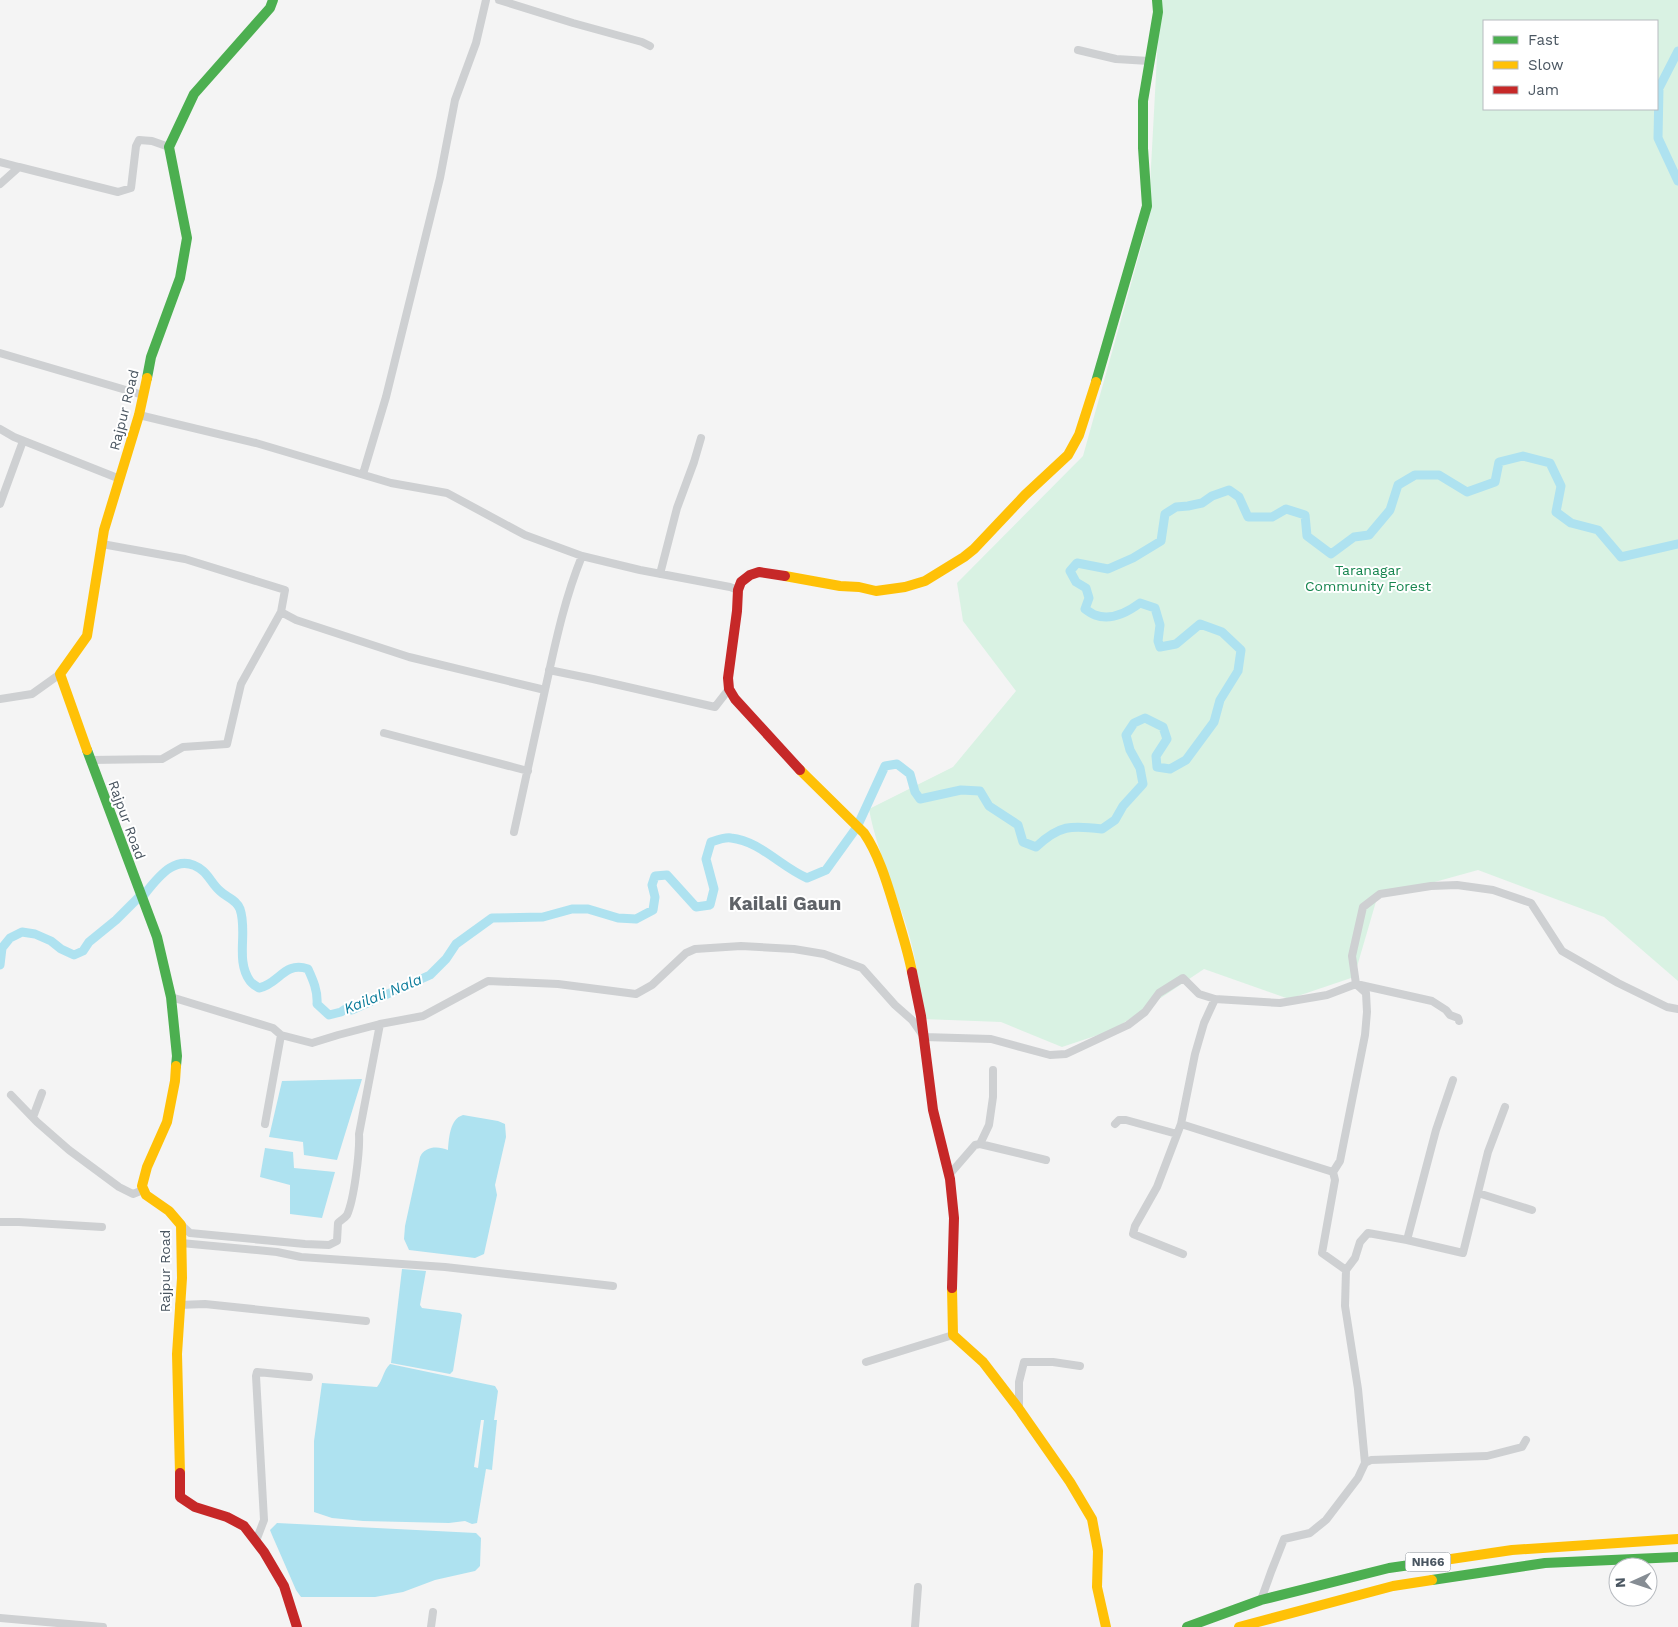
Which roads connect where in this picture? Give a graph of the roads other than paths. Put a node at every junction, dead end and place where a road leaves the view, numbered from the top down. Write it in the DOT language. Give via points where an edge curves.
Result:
graph roads {
  1 [pos="273,0"];
  2 [pos="486,0"];
  3 [pos="499,0"];
  4 [pos="1157,0"];
  5 [pos="650,46"];
  6 [pos="1078,50"];
  7 [pos="1149,62"];
  8 [pos="169,147"];
  9 [pos="0,162"];
  10 [pos="19,167"];
  11 [pos="0,184"];
  12 [pos="0,353"];
  13 [pos="143,394"];
  14 [pos="139,415"];
  15 [pos="0,428"];
  16 [pos="701,438"];
  17 [pos="23,441"];
  18 [pos="363,474"];
  19 [pos="120,479"];
  20 [pos="0,504"];
  21 [pos="102,544"];
  22 [pos="582,556"];
  23 [pos="660,574"];
  24 [pos="738,590"];
  25 [pos="281,612"];
  26 [pos="549,670"];
  27 [pos="60,674"];
  28 [pos="729,689"];
  29 [pos="545,690"];
  30 [pos="0,700"];
  31 [pos="384,733"];
  32 [pos="90,760"];
  33 [pos="528,771"];
  34 [pos="514,832"];
  35 [pos="1356,984"];
  36 [pos="171,996"];
  37 [pos="1215,999"];
  38 [pos="1678,1009"];
  39 [pos="1459,1021"];
  40 [pos="380,1024"];
  41 [pos="281,1035"];
  42 [pos="924,1037"];
  43 [pos="993,1070"];
  44 [pos="1453,1080"];
  45 [pos="42,1093"];
  46 [pos="11,1095"];
  47 [pos="1505,1107"];
  48 [pos="33,1117"];
  49 [pos="265,1124"];
  50 [pos="1114,1124"];
  51 [pos="1182,1124"];
  52 [pos="1177,1134"];
  53 [pos="980,1144"];
  54 [pos="1046,1160"];
  55 [pos="1333,1172"];
  56 [pos="949,1175"];
  57 [pos="143,1190"];
  58 [pos="1478,1193"];
  59 [pos="1532,1210"];
  60 [pos="177,1220"];
  61 [pos="0,1222"];
  62 [pos="102,1227"];
  63 [pos="1407,1240"];
  64 [pos="181,1244"];
  65 [pos="1183,1254"];
  66 [pos="1346,1270"];
  67 [pos="613,1286"];
  68 [pos="179,1305"];
  69 [pos="366,1321"];
  70 [pos="953,1335"];
  71 [pos="866,1362"];
  72 [pos="1080,1366"];
  73 [pos="309,1377"];
  74 [pos="1019,1409"];
  75 [pos="1526,1440"];
  76 [pos="1365,1463"];
  77 [pos="1678,1539"];
  78 [pos="256,1541"];
  79 [pos="1678,1557"];
  80 [pos="918,1588"];
  81 [pos="1261,1600"];
  82 [pos="433,1612"];
  83 [pos="0,1618"];
  84 [pos="93,1626"];
  85 [pos="103,1627"];
  86 [pos="297,1627"];
  87 [pos="431,1627"];
  88 [pos="914,1627"];
  89 [pos="1106,1627"];
  90 [pos="1187,1627"];
  91 [pos="1239,1627"];
  1 -- 8 [label="main road" via="270,8 194,94"];
  2 -- 18 [label="street" via="476,43 455,100 440,178 389,387"];
  3 -- 5 [label="street"];
  4 -- 7 [label="main road" via="1158,12"];
  6 -- 7 [label="street" via="1116,59"];
  7 -- 24 [label="main road" via="1143,101 1147,206 1092,396 1068,455 974,549 925,581 906,588 876,591 759,572 741,582"];
  8 -- 10 [label="street" via="139,140 130,188 118,192"];
  8 -- 13 [label="main road, Rajpur Road" via="187,238 180,278 151,357"];
  9 -- 10 [label="street"];
  10 -- 11 [label="street"];
  12 -- 13 [label="street"];
  13 -- 14 [label="main road, Rajpur Road"];
  14 -- 18 [label="street" via="256,443"];
  14 -- 19 [label="main road, Rajpur Road"];
  15 -- 17 [label="street"];
  16 -- 23 [label="street" via="677,508"];
  17 -- 19 [label="street"];
  17 -- 20 [label="street"];
  18 -- 22 [label="street" via="391,483 447,493 525,535"];
  19 -- 21 [label="main road, Rajpur Road"];
  21 -- 25 [label="street" via="185,559 286,590"];
  21 -- 27 [label="main road, Rajpur Road" via="87,636"];
  22 -- 23 [label="street"];
  22 -- 26 [label="street" via="561,616"];
  23 -- 24 [label="street"];
  24 -- 28 [label="main road"];
  25 -- 29 [label="street" via="296,620 409,657"];
  25 -- 32 [label="street" via="241,684 227,744 183,747 162,759"];
  26 -- 28 [label="street" via="715,707"];
  26 -- 29 [label="street"];
  27 -- 30 [label="street" via="32,694"];
  27 -- 32 [label="main road, Rajpur Road"];
  28 -- 42 [label="main road" via="734,699 788,758 870,842 908,952"];
  29 -- 33 [label="street"];
  31 -- 33 [label="street"];
  32 -- 36 [label="main road, Rajpur Road" via="157,937"];
  33 -- 34 [label="street"];
  35 -- 37 [label="street" via="1327,995 1280,1002"];
  35 -- 38 [label="street" via="1352,956 1363,907 1380,894 1457,885 1493,890 1531,903 1562,951 1618,983"];
  35 -- 39 [label="street" via="1432,1001"];
  35 -- 55 [label="street" via="1366,994 1367,1012 1340,1161"];
  36 -- 41 [label="street" via="273,1028"];
  36 -- 57 [label="main road, Rajpur Road" via="177,1056 175,1081 168,1122 147,1167"];
  37 -- 42 [label="street" via="1199,994 1182,978 1159,993 1145,1012 1128,1025 1066,1054 1050,1056 991,1039"];
  37 -- 51 [label="street" via="1195,1054"];
  40 -- 41 [label="street" via="312,1043"];
  40 -- 42 [label="street" via="423,1016 488,980 558,984 636,994 652,985 686,953 695,949 741,946 824,954 862,968"];
  40 -- 60 [label="street" via="359,1134 360,1151 353,1191 346,1215 338,1223 337,1242 305,1244 190,1233"];
  41 -- 49 [label="street"];
  42 -- 56 [label="main road" via="933,1110"];
  43 -- 53 [label="street" via="989,1125"];
  44 -- 63 [label="street" via="1436,1130"];
  45 -- 48 [label="street"];
  46 -- 48 [label="street"];
  47 -- 58 [label="street" via="1488,1152"];
  48 -- 57 [label="street" via="69,1150 119,1187 133,1194"];
  50 -- 52 [label="street" via="1126,1120"];
  51 -- 52 [label="street"];
  51 -- 55 [label="street"];
  52 -- 65 [label="street" via="1157,1187 1133,1234"];
  53 -- 54 [label="street"];
  53 -- 56 [label="street" via="974,1145"];
  55 -- 66 [label="street" via="1335,1180 1322,1252"];
  56 -- 70 [label="main road" via="954,1218"];
  57 -- 60 [label="main road, Rajpur Road"];
  58 -- 59 [label="street"];
  58 -- 63 [label="street" via="1462,1254"];
  60 -- 64 [label="main road, Rajpur Road" via="181,1225"];
  61 -- 62 [label="street"];
  63 -- 66 [label="street" via="1368,1232"];
  64 -- 67 [label="street" via="301,1257 445,1267"];
  64 -- 68 [label="main road, Rajpur Road"];
  66 -- 76 [label="street" via="1345,1306"];
  68 -- 69 [label="street" via="205,1304"];
  68 -- 78 [label="main road, Rajpur Road" via="180,1497 195,1507 228,1517 244,1526"];
  70 -- 71 [label="street"];
  70 -- 74 [label="main road" via="983,1362"];
  72 -- 74 [label="street" via="1024,1362 1019,1382"];
  73 -- 78 [label="street" via="257,1372 264,1520"];
  74 -- 89 [label="main road" via="1092,1520 1098,1551 1096,1587"];
  75 -- 76 [label="street" via="1522,1447 1487,1456 1371,1460"];
  76 -- 81 [label="street" via="1358,1478 1326,1520 1310,1533 1284,1540"];
  77 -- 81 [label="main road, NH66" via="1512,1550 1389,1568"];
  78 -- 86 [label="main road, Rajpur Road" via="284,1586"];
  79 -- 91 [label="main road, NH66" via="1545,1563 1393,1586"];
  80 -- 88 [label="street"];
  81 -- 90 [label="main road, NH66"];
  82 -- 87 [label="street"];
  83 -- 84 [label="street"];
  84 -- 85 [label="street"];
}
